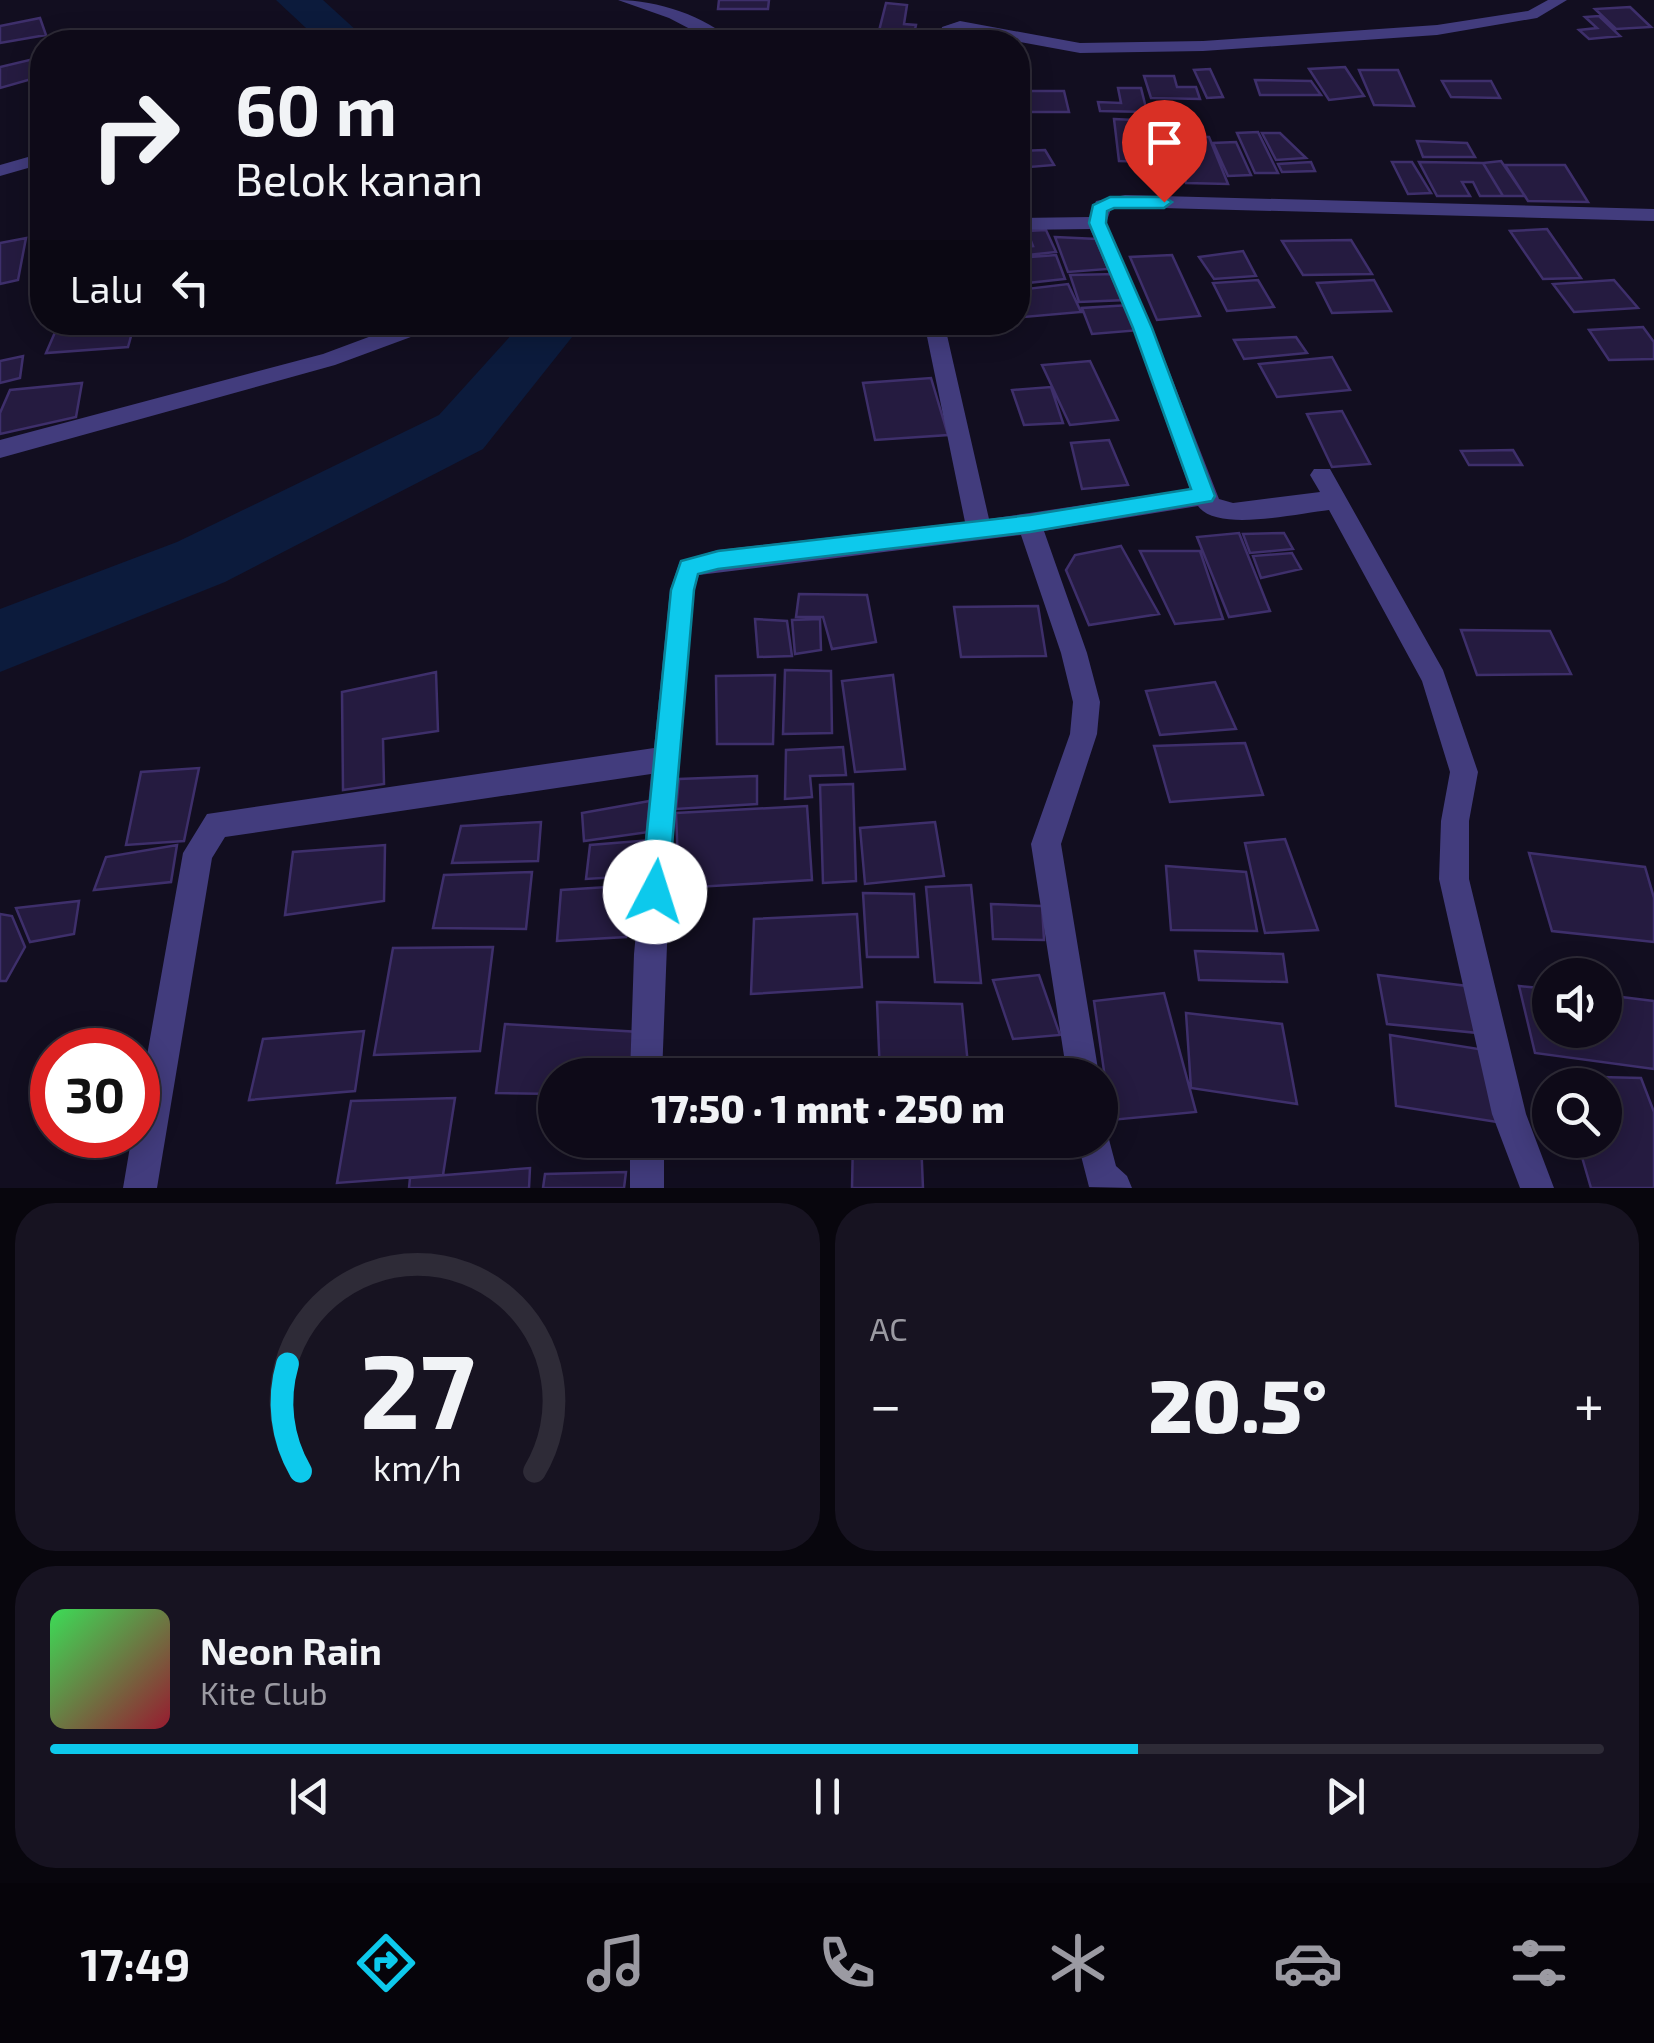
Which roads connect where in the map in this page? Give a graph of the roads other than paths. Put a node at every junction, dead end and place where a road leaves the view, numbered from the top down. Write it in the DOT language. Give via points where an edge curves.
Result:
graph roads {
  1 [pos="626,0"];
  2 [pos="1559,0"];
  3 [pos="703,30"];
  4 [pos="948,30"];
  5 [pos="979,30"];
  6 [pos="1030,41"];
  7 [pos="30,162"];
  8 [pos="0,171"];
  9 [pos="1654,214"];
  10 [pos="1097,223"];
  11 [pos="1030,224"];
  12 [pos="396,335"];
  13 [pos="937,335"];
  14 [pos="0,449"];
  15 [pos="1204,496"];
  16 [pos="1030,524"];
  17 [pos="979,530"];
  18 [pos="666,759"];
  19 [pos="646,1058"];
  20 [pos="1080,1058"];
  21 [pos="647,1158"];
  22 [pos="1098,1158"];
  23 [pos="140,1188"];
  24 [pos="647,1188"];
  25 [pos="1115,1188"];
  26 [pos="1537,1188"];
  1 -- 3 [label="street"];
  2 -- 6 [label="street" via="1532,15 1437,30 1118,50"];
  4 -- 5 [label="street"];
  7 -- 8 [label="street"];
  9 -- 10 [label="street" via="1125,201 1103,205"];
  10 -- 11 [label="street"];
  10 -- 15 [label="street"];
  12 -- 14 [label="street" via="328,360"];
  13 -- 17 [label="street"];
  15 -- 16 [label="street"];
  15 -- 26 [label="street" via="1211,506 1233,512 1328,488 1434,678 1464,772 1454,879 1509,1114"];
  16 -- 17 [label="street"];
  16 -- 20 [label="street" via="1088,712 1046,844"];
  17 -- 18 [label="street" via="689,568"];
  18 -- 19 [label="street"];
  18 -- 23 [label="street" via="217,824 198,853"];
  21 -- 24 [label="street"];
  22 -- 25 [label="street"];
}
